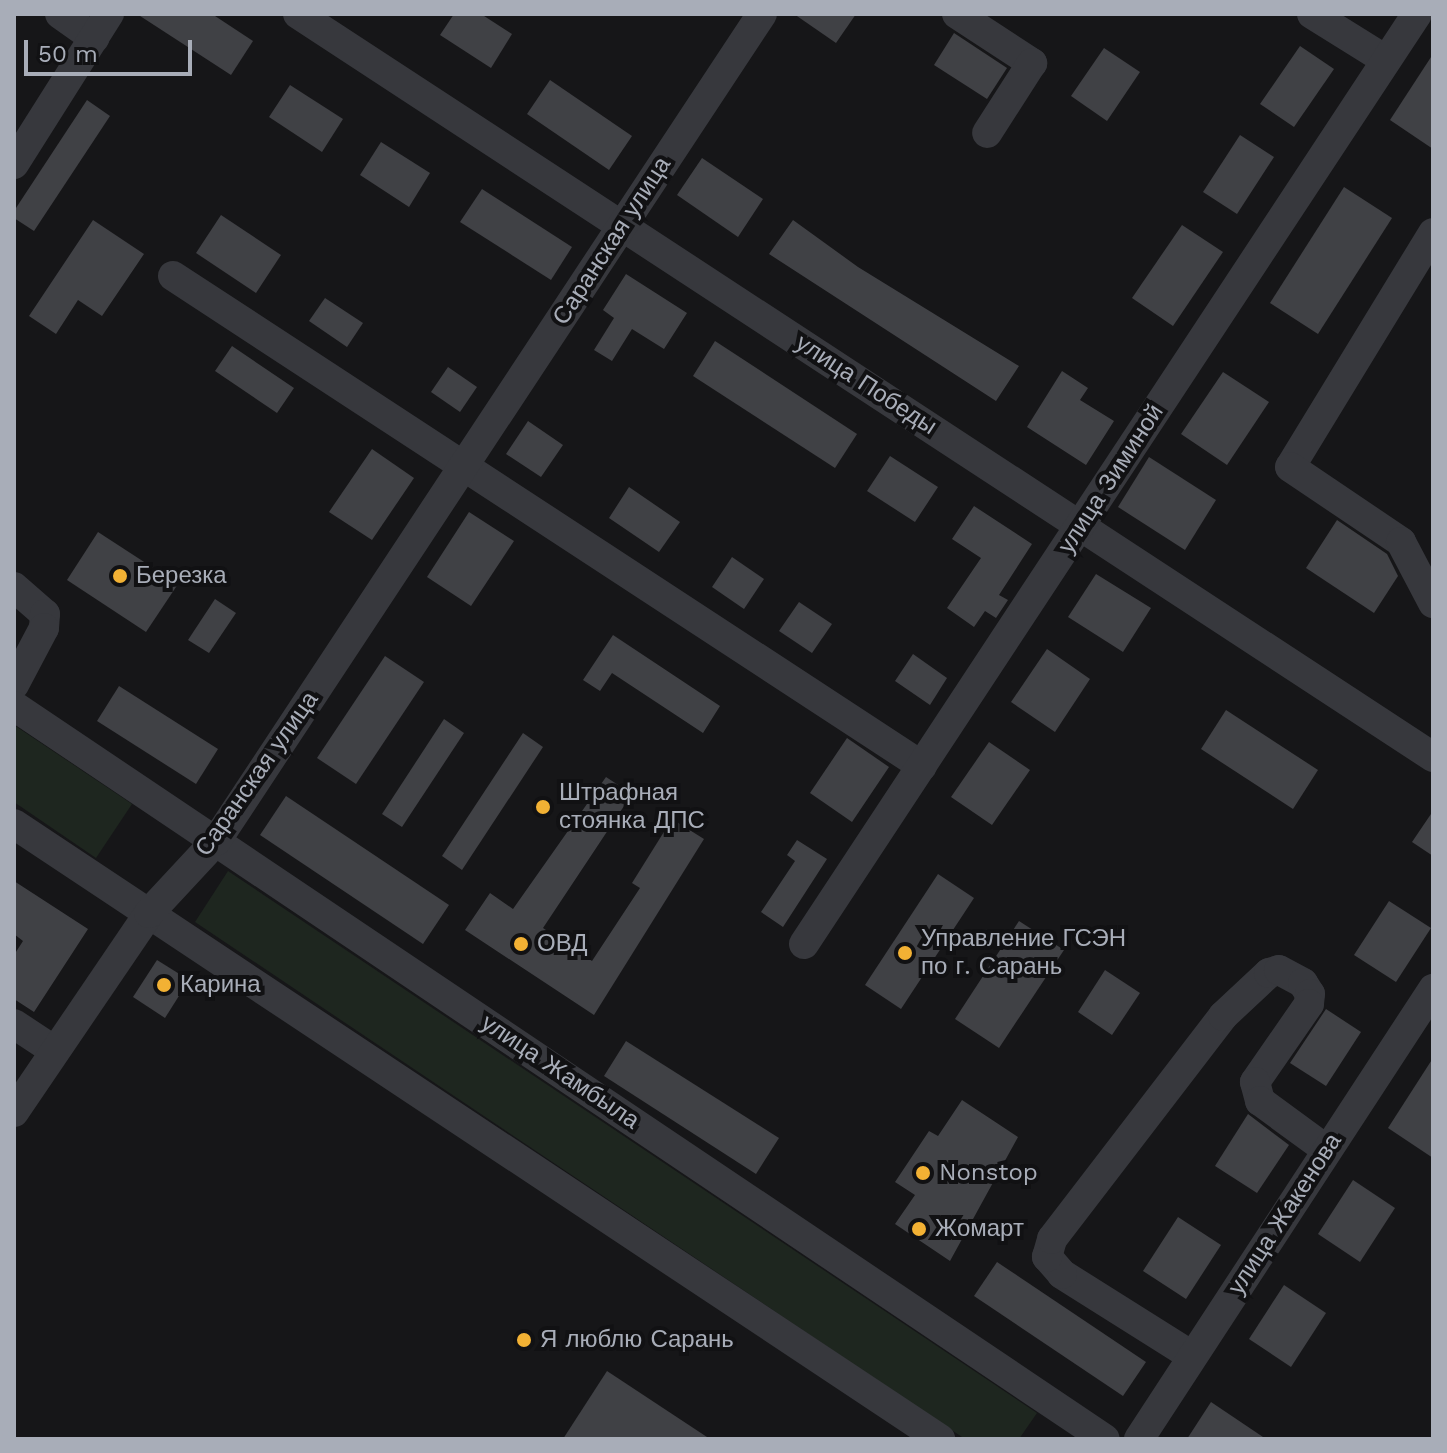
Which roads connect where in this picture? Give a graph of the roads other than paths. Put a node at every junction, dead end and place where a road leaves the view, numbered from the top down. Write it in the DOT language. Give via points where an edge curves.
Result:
graph roads {
  1 [pos="60,14"];
  2 [pos="298,14"];
  3 [pos="762,14"];
  4 [pos="957,14"];
  5 [pos="1312,14"];
  6 [pos="1417,14"];
  7 [pos="1426,14"];
  8 [pos="1433,18"];
  9 [pos="102,26"];
  10 [pos="1386,60"];
  11 [pos="987,133"];
  12 [pos="14,164"];
  13 [pos="622,226"];
  14 [pos="1433,233"];
  15 [pos="173,276"];
  16 [pos="462,468"];
  17 [pos="1080,525"];
  18 [pos="14,587"];
  19 [pos="1433,603"];
  20 [pos="14,685"];
  21 [pos="14,706"];
  22 [pos="1433,757"];
  23 [pos="922,766"];
  24 [pos="14,824"];
  25 [pos="216,841"];
  26 [pos="149,913"];
  27 [pos="804,944"];
  28 [pos="1433,989"];
  29 [pos="14,1024"];
  30 [pos="55,1051"];
  31 [pos="14,1112"];
  32 [pos="1327,1150"];
  33 [pos="1192,1356"];
  34 [pos="940,1439"];
  35 [pos="1105,1439"];
  36 [pos="1139,1439"];
  1 -- 9 [label="street"];
  2 -- 13 [label="street, улица Победы"];
  3 -- 13 [label="street, Саранская улица"];
  4 -- 11 [label="street" via="1032,63"];
  5 -- 10 [label="street"];
  6 -- 10 [label="street, улица Зиминой"];
  7 -- 8 [label="street"];
  9 -- 12 [label="street"];
  10 -- 17 [label="street, улица Зиминой"];
  13 -- 16 [label="street, Саранская улица"];
  13 -- 17 [label="street, улица Победы"];
  14 -- 19 [label="street" via="1290,467 1401,542"];
  15 -- 16 [label="street"];
  16 -- 23 [label="street"];
  16 -- 25 [label="street, Саранская улица"];
  17 -- 22 [label="street, улица Победы"];
  17 -- 23 [label="street, улица Зиминой"];
  18 -- 20 [label="street" via="45,614 44,628"];
  21 -- 25 [label="street, улица Жамбыла"];
  23 -- 27 [label="street, улица Зиминой"];
  24 -- 26 [label="street"];
  25 -- 26 [label="street, Саранская улица"];
  25 -- 35 [label="street, улица Жамбыла"];
  26 -- 30 [label="street, Саранская улица"];
  26 -- 34 [label="street"];
  28 -- 32 [label="street, улица Жакенова"];
  29 -- 30 [label="street"];
  30 -- 31 [label="street, Саранская улица"];
  32 -- 33 [label="street, улица Жакенова"];
  32 -- 33 [label="street" via="1260,1101 1255,1082 1309,1004 1303,983 1279,970 1269,973 1223,1016 1052,1239 1047,1257 1062,1274"];
  33 -- 36 [label="street, улица Жакенова"];
}
